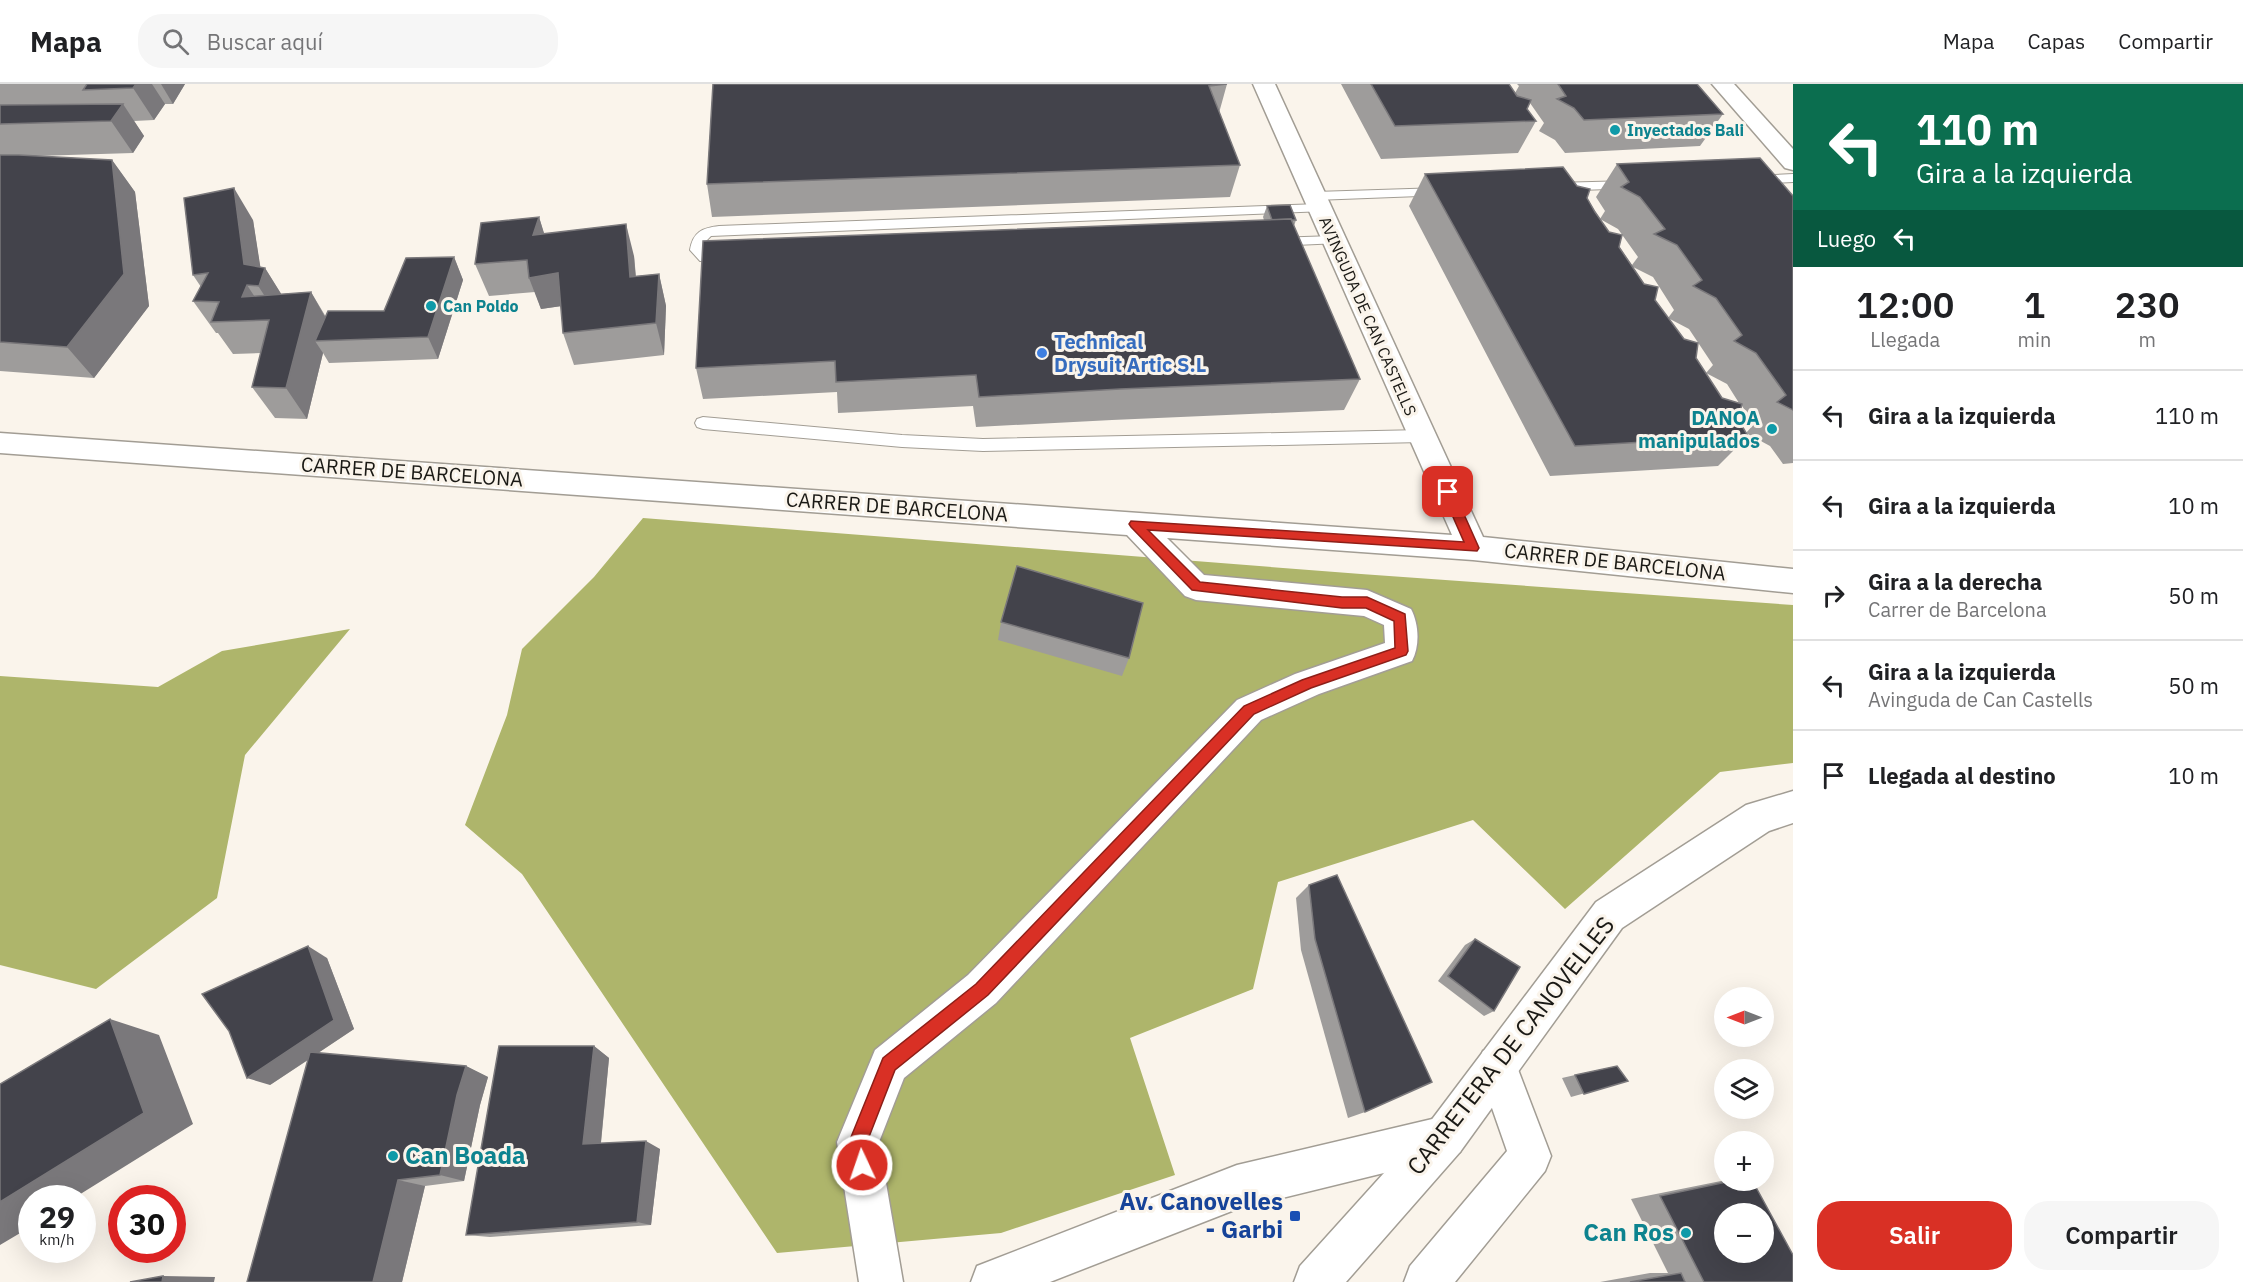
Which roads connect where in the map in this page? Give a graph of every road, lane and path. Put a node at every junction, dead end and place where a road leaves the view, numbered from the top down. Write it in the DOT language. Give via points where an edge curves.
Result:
graph roads {
  1 [pos="1264,84"];
  2 [pos="1723,84"];
  3 [pos="1793,163"];
  4 [pos="1793,178"];
  5 [pos="1733,181"];
  6 [pos="1650,184"];
  7 [pos="1542,188"];
  8 [pos="1458,191"];
  9 [pos="1317,202"];
  10 [pos="1334,240"];
  11 [pos="1263,242"];
  12 [pos="743,258"];
  13 [pos="703,423"];
  14 [pos="1423,436"];
  15 [pos="0,443"];
  16 [pos="1135,524"];
  17 [pos="1473,548"];
  18 [pos="1793,581"];
  19 [pos="1793,807"];
  20 [pos="1497,1065"];
  21 [pos="1445,1137"];
  22 [pos="881,1282"];
  23 [pos="993,1282"];
  24 [pos="1316,1282"];
  25 [pos="1426,1282"];
  1 -- 9 [label="street, AVINGUDA DE CAN CASTELLS"];
  2 -- 3 [label="street"];
  4 -- 5 [label="lane"];
  6 -- 7 [label="lane"];
  8 -- 9 [label="lane"];
  9 -- 10 [label="street, AVINGUDA DE CAN CASTELLS"];
  9 -- 12 [label="lane" via="719,230 699,238 697,250 705,258"];
  10 -- 11 [label="lane"];
  10 -- 14 [label="street, AVINGUDA DE CAN CASTELLS"];
  13 -- 14 [label="lane" via="983,445"];
  14 -- 17 [label="street, AVINGUDA DE CAN CASTELLS"];
  15 -- 16 [label="street, CARRER DE BARCELONA"];
  16 -- 17 [label="street, CARRER DE BARCELONA"];
  16 -- 22 [label="street" via="1196,587 1367,603 1400,618 1401,651 1307,684 1249,710 982,989 889,1064 858,1142"];
  17 -- 18 [label="street, CARRER DE BARCELONA"];
  19 -- 20 [label="street, CARRETERA DE CANOVELLES" via="1759,817 1609,915"];
  20 -- 21 [label="street, CARRETERA DE CANOVELLES"];
  20 -- 25 [label="street" via="1530,1156"];
  21 -- 23 [label="street" via="1237,1187"];
  21 -- 24 [label="street, CARRETERA DE CANOVELLES"];
}
